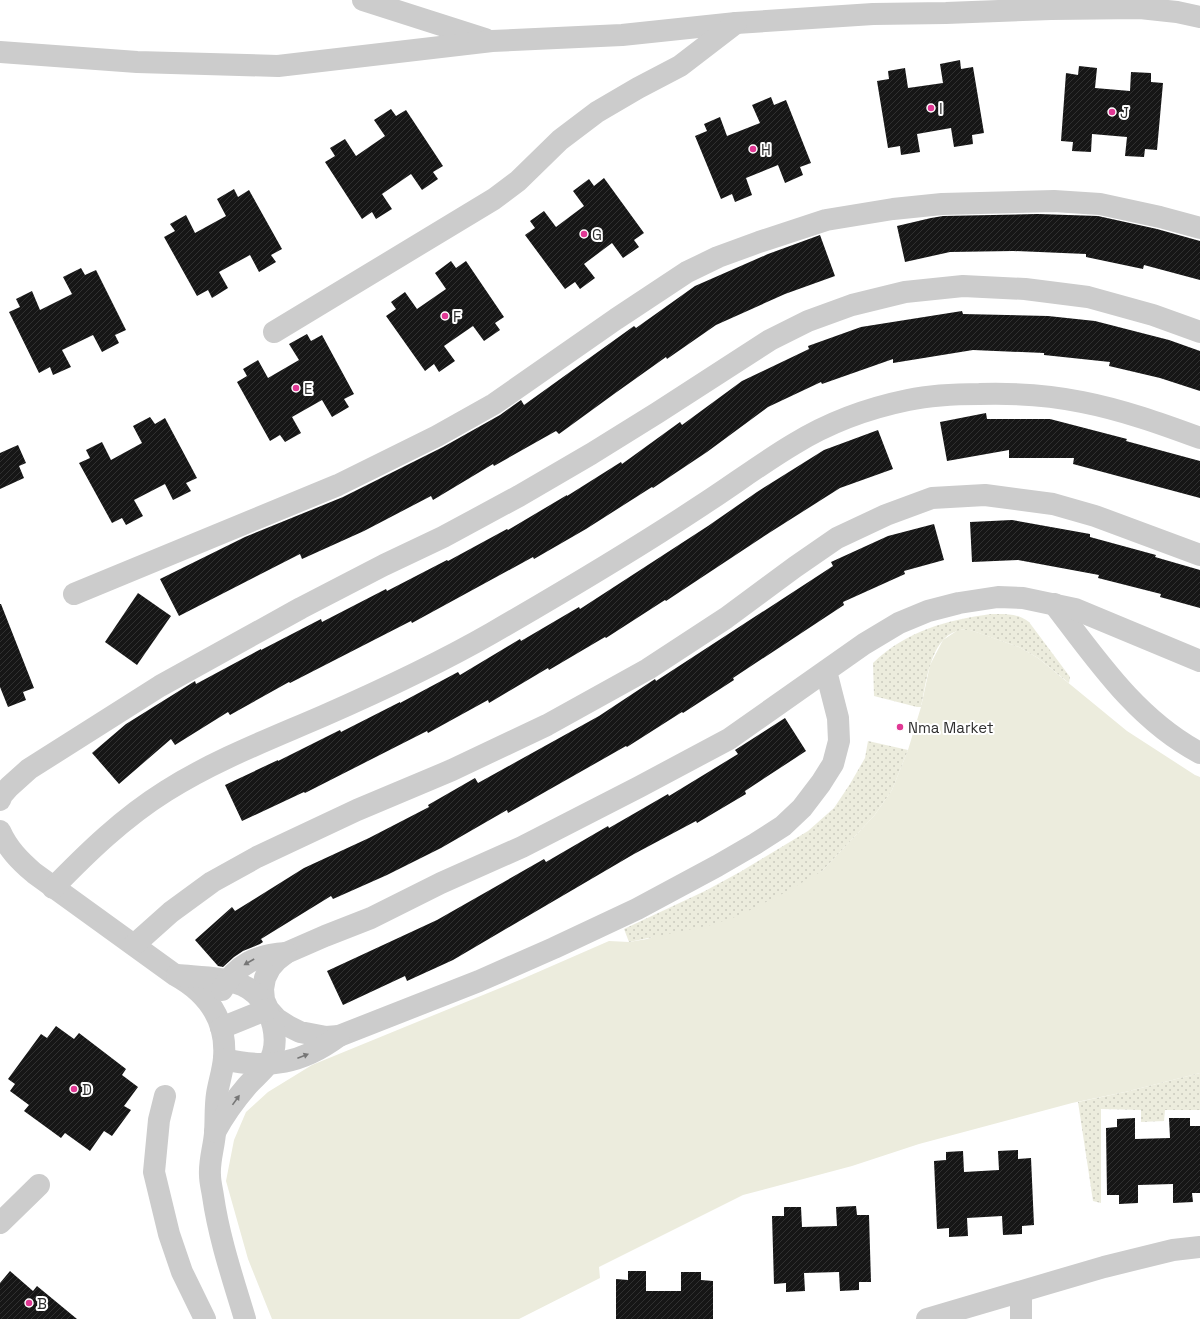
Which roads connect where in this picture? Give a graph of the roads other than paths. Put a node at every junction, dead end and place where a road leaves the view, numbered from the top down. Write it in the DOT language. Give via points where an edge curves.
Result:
graph roads {
  1 [pos="363,0"];
  2 [pos="997,0"];
  3 [pos="1051,9"];
  4 [pos="1200,17"];
  5 [pos="736,23"];
  6 [pos="492,41"];
  7 [pos="0,52"];
  8 [pos="1200,228"];
  9 [pos="274,332"];
  10 [pos="1200,332"];
  11 [pos="1200,438"];
  12 [pos="1200,555"];
  13 [pos="74,594"];
  14 [pos="1054,604"];
  15 [pos="1200,661"];
  16 [pos="826,671"];
  17 [pos="1200,753"];
  18 [pos="0,800"];
  19 [pos="0,831"];
  20 [pos="53,888"];
  21 [pos="134,945"];
  22 [pos="286,953"];
  23 [pos="175,975"];
  24 [pos="228,980"];
  25 [pos="268,1010"];
  26 [pos="218,1020"];
  27 [pos="339,1036"];
  28 [pos="224,1059"];
  29 [pos="268,1064"];
  30 [pos="165,1096"];
  31 [pos="215,1133"];
  32 [pos="39,1185"];
  33 [pos="0,1223"];
  34 [pos="1200,1247"];
  35 [pos="1021,1292"];
  36 [pos="204,1319"];
  37 [pos="245,1319"];
  38 [pos="927,1319"];
  39 [pos="1021,1319"];
  1 -- 6 [label="street"];
  2 -- 3 [label="street"];
  3 -- 4 [label="street" via="1140,8"];
  3 -- 5 [label="street" via="873,14"];
  5 -- 6 [label="street" via="622,35"];
  5 -- 9 [label="street" via="680,66 597,112 560,140 518,181 494,199"];
  6 -- 7 [label="street" via="278,66 137,62"];
  8 -- 13 [label="street" via="1100,204 1054,201 1001,202 893,208 826,220 766,239 718,257 688,272 494,404 437,436 338,485"];
  10 -- 18 [label="street" via="1153,315 1088,297 1025,289 963,286 905,292 852,305 808,321 770,340 657,413 519,496 301,608 160,686 29,769 9,787"];
  11 -- 20 [label="street" via="1154,421 1082,402 1035,395 949,394 910,400 841,421 798,442 620,557 479,640 328,714 203,769 165,791 129,816"];
  12 -- 21 [label="street" via="1088,514 1053,504 985,495 932,498 886,514 837,538 726,618 648,669 547,725 257,857 212,882 170,912"];
  14 -- 15 [label="street" via="1075,608"];
  14 -- 16 [label="street" via="1023,598 998,597 928,611 899,623"];
  14 -- 17 [label="street" via="1106,673 1139,708 1164,729"];
  16 -- 22 [label="street" via="729,739 639,787 522,847 371,918"];
  16 -- 27 [label="street" via="838,718 839,741 833,764 802,808 783,826 717,866 637,909 561,945 479,981"];
  19 -- 20 [label="street" via="17,858"];
  20 -- 21 [label="street"];
  21 -- 23 [label="street"];
  22 -- 24 [label="street, one-way" via="254,959"];
  22 -- 25 [label="street" via="270,968 265,978 264,1000"];
  23 -- 24 [label="street"];
  23 -- 26 [label="street" via="198,990"];
  24 -- 25 [label="street" via="252,990"];
  24 -- 26 [label="street" via="217,1000"];
  25 -- 26 [label="street"];
  25 -- 27 [label="street" via="276,1019 300,1032 326,1037"];
  25 -- 29 [label="street" via="275,1042"];
  26 -- 28 [label="street" via="224,1043"];
  29 -- 27 [label="street, one-way" via="307,1055"];
  28 -- 29 [label="street" via="246,1064"];
  28 -- 31 [label="street" via="217,1095"];
  31 -- 29 [label="street, one-way" via="238,1096"];
  30 -- 36 [label="street" via="159,1120 154,1172 169,1234 182,1272"];
  31 -- 37 [label="street" via="210,1175 216,1215"];
  32 -- 33 [label="street"];
  34 -- 35 [label="street" via="1173,1250 1104,1267"];
  35 -- 38 [label="street"];
  35 -- 39 [label="street"];
}
